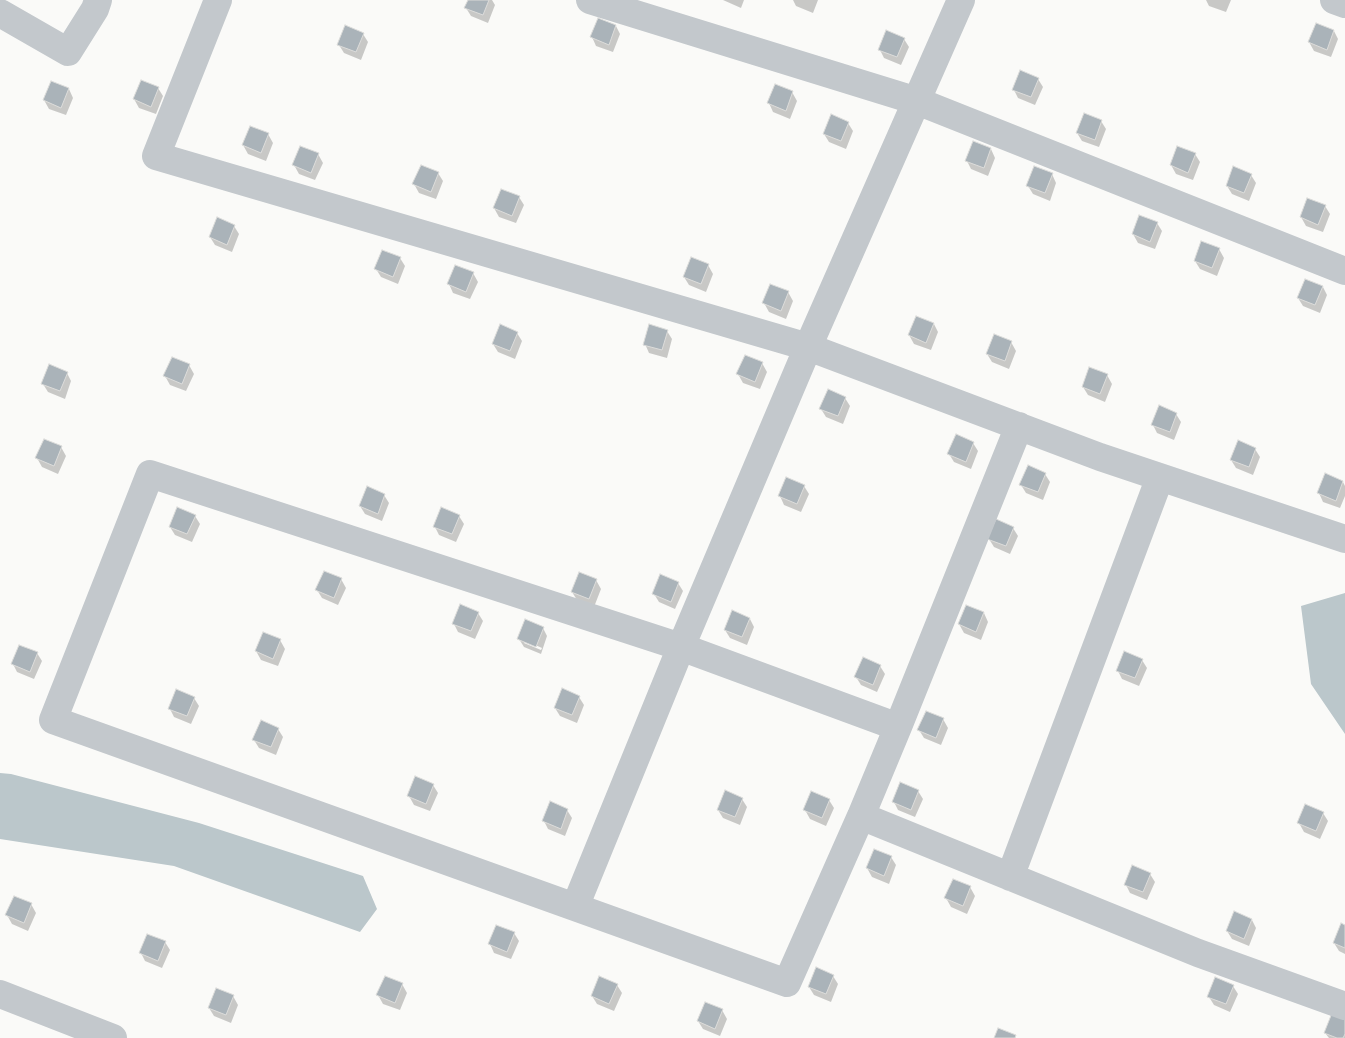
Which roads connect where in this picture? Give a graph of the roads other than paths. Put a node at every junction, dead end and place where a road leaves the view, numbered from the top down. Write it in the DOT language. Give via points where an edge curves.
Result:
graph roads {
  1 [pos="98,0"];
  2 [pos="218,0"];
  3 [pos="590,0"];
  4 [pos="961,0"];
  5 [pos="1334,0"];
  6 [pos="1345,4"];
  7 [pos="0,13"];
  8 [pos="917,100"];
  9 [pos="1345,271"];
  10 [pos="808,347"];
  11 [pos="1019,426"];
  12 [pos="1160,477"];
  13 [pos="1345,539"];
  14 [pos="682,647"];
  15 [pos="898,727"];
  16 [pos="861,816"];
  17 [pos="1010,877"];
  18 [pos="575,907"];
  19 [pos="0,994"];
  20 [pos="1345,1006"];
  21 [pos="113,1038"];
  1 -- 7 [label="street" via="68,52"];
  2 -- 10 [label="street" via="156,156"];
  3 -- 8 [label="street"];
  4 -- 8 [label="street"];
  5 -- 6 [label="street"];
  8 -- 9 [label="street"];
  8 -- 10 [label="street"];
  10 -- 11 [label="street"];
  10 -- 14 [label="street"];
  11 -- 12 [label="street"];
  11 -- 15 [label="street"];
  12 -- 13 [label="street"];
  12 -- 17 [label="street"];
  14 -- 15 [label="street"];
  14 -- 18 [label="street"];
  14 -- 18 [label="street" via="150,474 53,720"];
  15 -- 16 [label="street"];
  16 -- 17 [label="street"];
  16 -- 18 [label="street" via="787,983"];
  17 -- 20 [label="street" via="1198,953"];
  19 -- 21 [label="street"];
}
